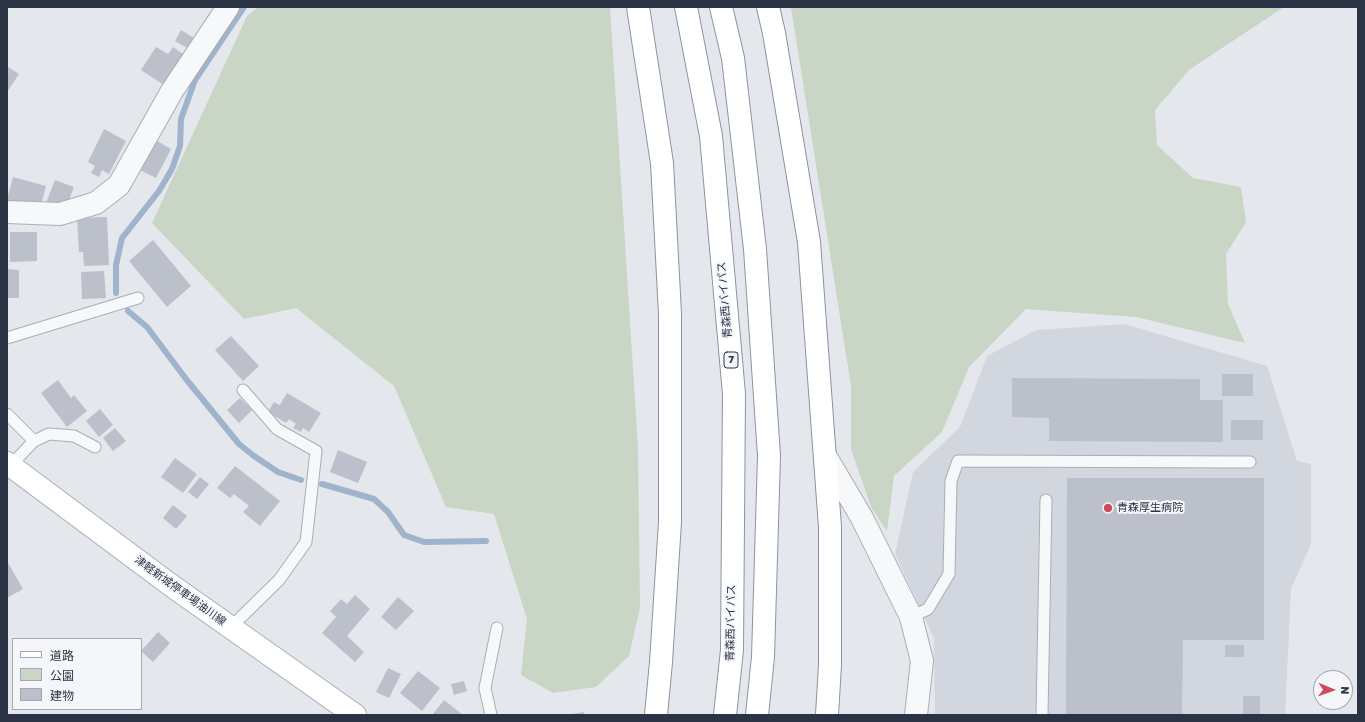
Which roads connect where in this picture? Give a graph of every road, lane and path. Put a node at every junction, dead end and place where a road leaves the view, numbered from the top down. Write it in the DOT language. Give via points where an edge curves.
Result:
graph roads {
  1 [pos="228,7"];
  2 [pos="638,7"];
  3 [pos="686,7"];
  4 [pos="721,7"];
  5 [pos="768,7"];
  6 [pos="7,212"];
  7 [pos="138,298"];
  8 [pos="7,338"];
  9 [pos="243,390"];
  10 [pos="7,414"];
  11 [pos="34,441"];
  12 [pos="95,447"];
  13 [pos="826,457"];
  14 [pos="1250,462"];
  15 [pos="9,464"];
  16 [pos="1046,500"];
  17 [pos="911,617"];
  18 [pos="230,628"];
  19 [pos="498,628"];
  20 [pos="355,715"];
  21 [pos="491,715"];
  22 [pos="656,715"];
  23 [pos="725,715"];
  24 [pos="757,715"];
  25 [pos="827,715"];
  26 [pos="916,715"];
  27 [pos="1042,715"];
  1 -- 6 [label="street" via="172,91 119,185 96,203 60,214"];
  2 -- 22 [label="main road" via="662,163 670,314 670,522"];
  3 -- 23 [label="main road, 青森西バイパス / 7" via="711,136 734,394 732,650"];
  4 -- 24 [label="main road" via="733,58 754,242 769,456 762,657"];
  5 -- 13 [label="main road" via="809,242"];
  7 -- 8 [label="lane"];
  9 -- 18 [label="lane" via="277,429 316,451 306,542 280,580"];
  10 -- 11 [label="lane"];
  11 -- 12 [label="lane" via="49,434 74,436"];
  11 -- 15 [label="lane"];
  13 -- 17 [label="street" via="862,518"];
  13 -- 25 [label="main road" via="830,527 830,665"];
  14 -- 17 [label="lane" via="958,460 950,481 949,574 928,609"];
  15 -- 18 [label="main road, 津軽新城停車場油川線"];
  16 -- 27 [label="lane"];
  17 -- 26 [label="street" via="922,661"];
  18 -- 20 [label="main road, 津軽新城停車場油川線"];
  19 -- 21 [label="lane" via="485,688"];
}
